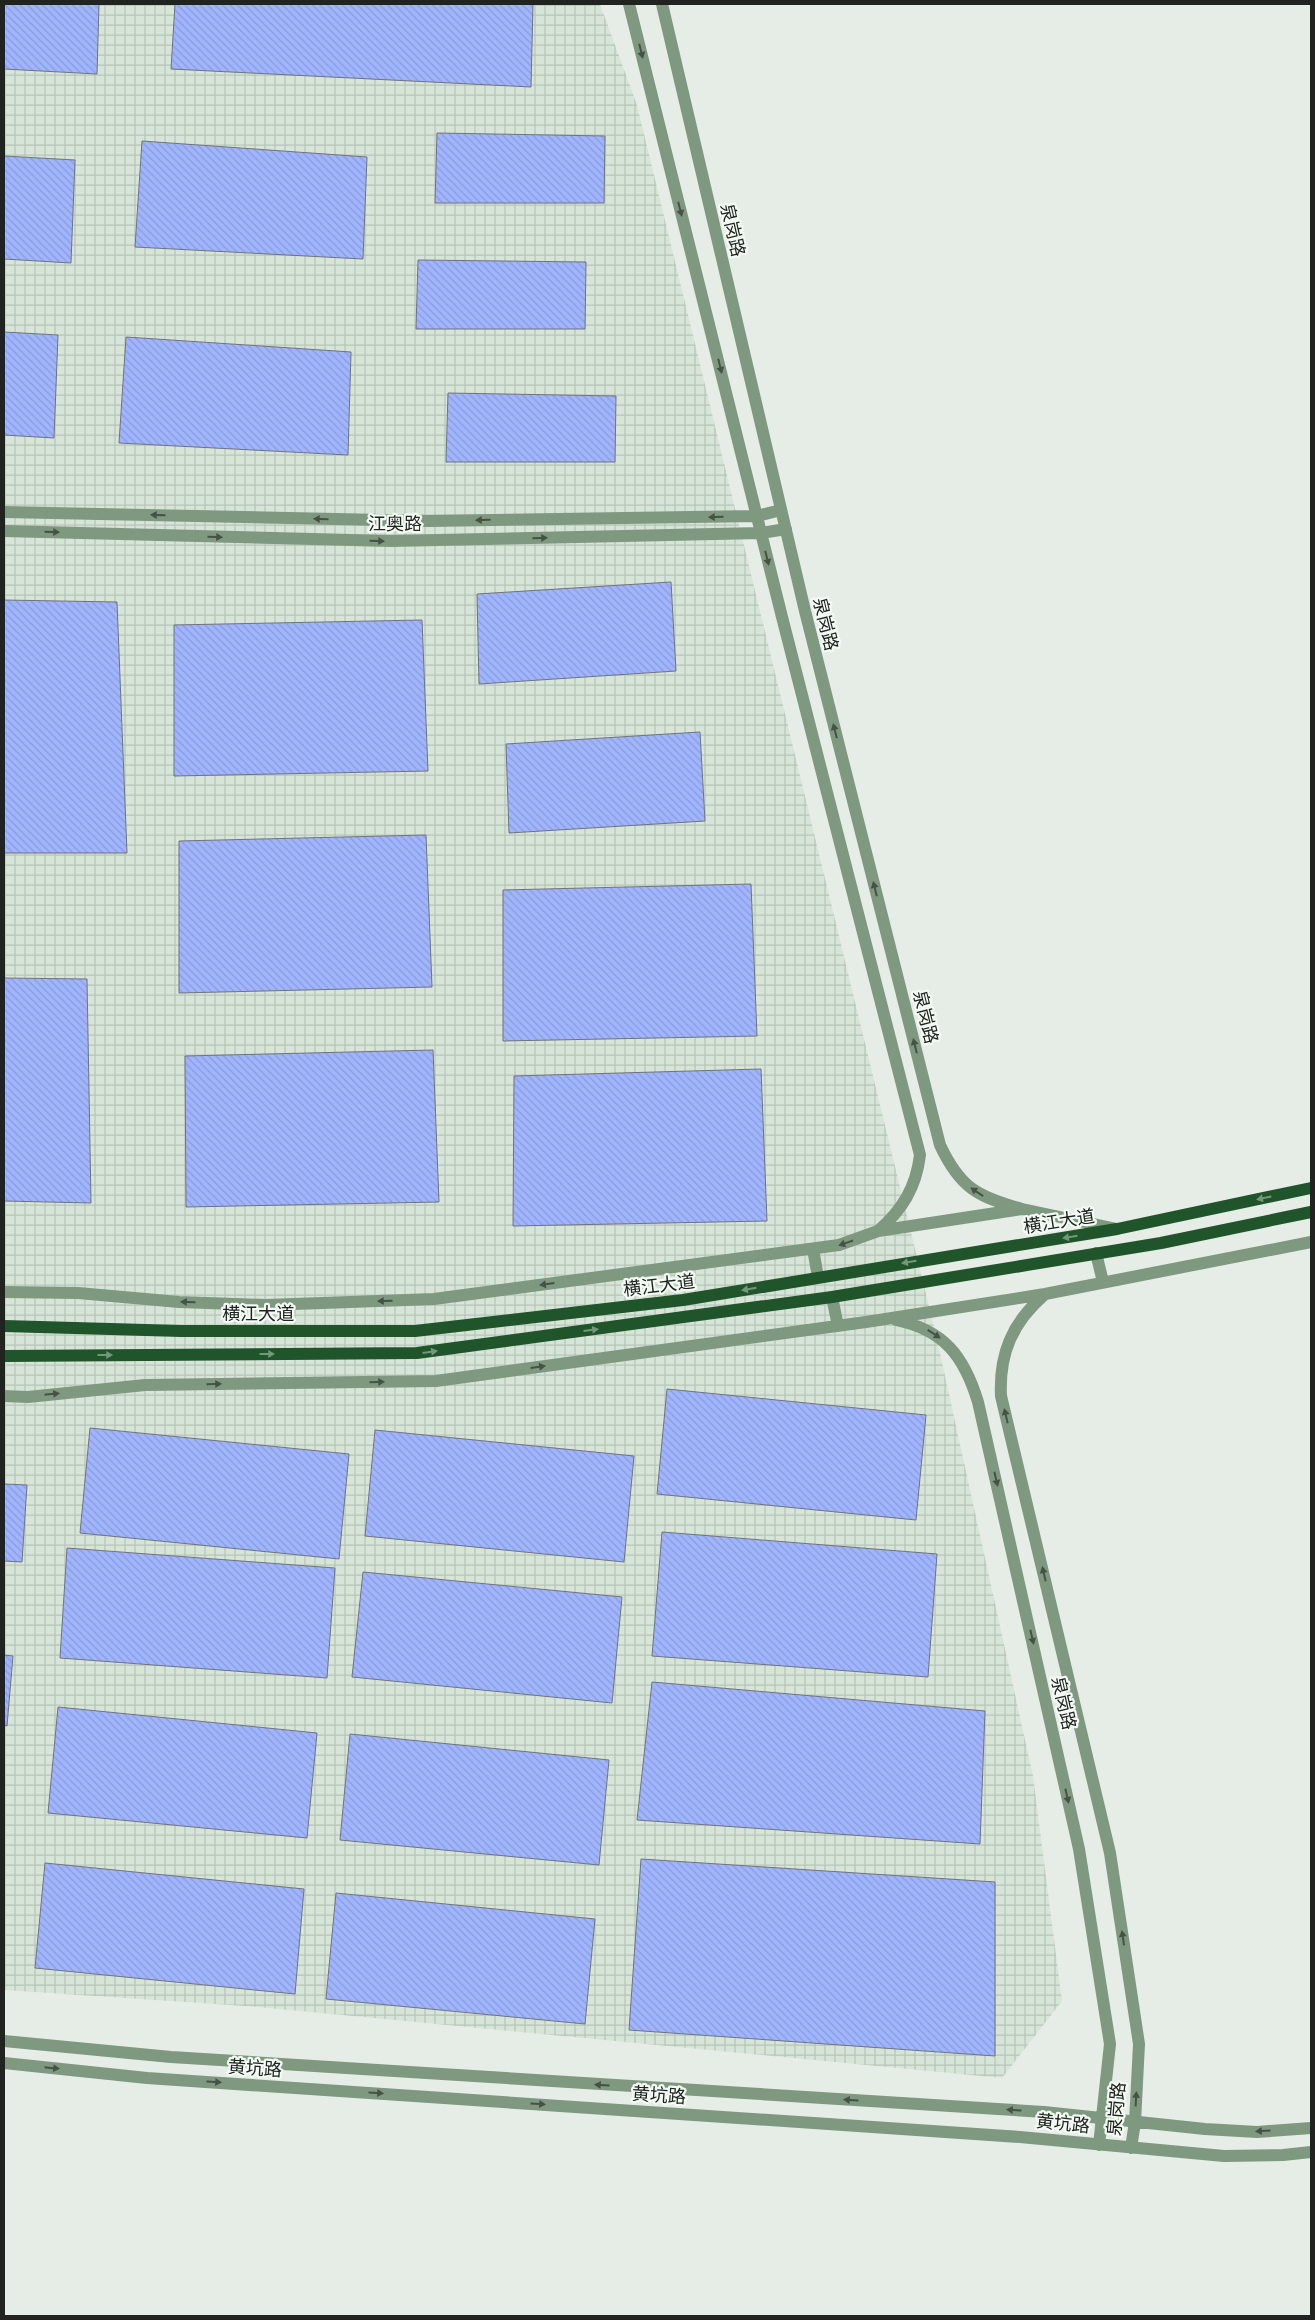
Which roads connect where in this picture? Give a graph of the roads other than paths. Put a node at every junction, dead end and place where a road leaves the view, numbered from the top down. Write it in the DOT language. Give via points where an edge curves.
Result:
graph roads {
  1 [pos="629,4"];
  2 [pos="662,4"];
  3 [pos="781,510"];
  4 [pos="4,512"];
  5 [pos="757,516"];
  6 [pos="786,529"];
  7 [pos="4,531"];
  8 [pos="761,533"];
  9 [pos="940,1145"];
  10 [pos="919,1150"];
  11 [pos="1311,1188"];
  12 [pos="1022,1208"];
  13 [pos="1311,1212"];
  14 [pos="1117,1229"];
  15 [pos="878,1231"];
  16 [pos="1311,1242"];
  17 [pos="813,1248"];
  18 [pos="1096,1253"];
  19 [pos="818,1277"];
  20 [pos="1103,1282"];
  21 [pos="4,1292"];
  22 [pos="1045,1294"];
  23 [pos="832,1297"];
  24 [pos="888,1318"];
  25 [pos="4,1326"];
  26 [pos="838,1326"];
  27 [pos="4,1356"];
  28 [pos="4,1396"];
  29 [pos="1002,1396"];
  30 [pos="978,1402"];
  31 [pos="4,2041"];
  32 [pos="4,2063"];
  33 [pos="1102,2118"];
  34 [pos="1135,2122"];
  35 [pos="1311,2128"];
  36 [pos="1099,2144"];
  37 [pos="1131,2148"];
  38 [pos="1311,2152"];
  1 -- 5 [label="street, one-way"];
  2 -- 3 [label="street, 泉岗路"];
  3 -- 5 [label="street, 江奥路"];
  3 -- 6 [label="street, 泉岗路"];
  5 -- 4 [label="street, 江奥路, one-way" via="429,521"];
  5 -- 8 [label="street"];
  6 -- 8 [label="street, 江奥路"];
  9 -- 6 [label="street, 泉岗路, one-way"];
  7 -- 8 [label="street, 江奥路, one-way" via="390,541"];
  8 -- 10 [label="street, one-way"];
  9 -- 10 [label="street"];
  12 -- 9 [label="street, 泉岗路, one-way" via="989,1200 972,1190 949,1165"];
  10 -- 15 [label="street" via="918,1171 906,1201 897,1215"];
  11 -- 14 [label="main road, 横江大道, one-way"];
  12 -- 14 [label="street, 泉岗路"];
  12 -- 15 [label="street"];
  13 -- 18 [label="main road, 横江大道"];
  14 -- 19 [label="main road, 横江大道, one-way"];
  15 -- 17 [label="street, one-way" via="839,1245"];
  16 -- 20 [label="street"];
  17 -- 19 [label="street"];
  17 -- 21 [label="street, one-way" via="434,1299 266,1305 179,1302 78,1293"];
  18 -- 20 [label="street"];
  18 -- 23 [label="main road, 横江大道"];
  19 -- 25 [label="main road, 横江大道, one-way" via="683,1300 415,1331"];
  20 -- 22 [label="street"];
  22 -- 24 [label="street"];
  22 -- 29 [label="street, 泉岗路" via="1028,1309 1008,1341 1002,1366"];
  23 -- 26 [label="street"];
  27 -- 23 [label="main road, 横江大道, one-way" via="418,1353"];
  24 -- 26 [label="street"];
  24 -- 30 [label="street, 泉岗路, one-way" via="916,1324 953,1349 972,1381"];
  28 -- 26 [label="street, one-way" via="28,1397 145,1385 436,1381"];
  29 -- 30 [label="street"];
  34 -- 29 [label="street, 泉岗路, one-way" via="1139,2044 1110,1853"];
  30 -- 33 [label="street, 泉岗路, one-way" via="1079,1849 1110,2044"];
  33 -- 31 [label="street, 黄坑路, one-way" via="171,2057"];
  32 -- 36 [label="street, 黄坑路, one-way" via="147,2078"];
  33 -- 34 [label="street, 黄坑路"];
  33 -- 36 [label="street, 泉岗路"];
  35 -- 34 [label="street, 黄坑路, one-way" via="1257,2132"];
  34 -- 37 [label="street, 泉岗路"];
  36 -- 37 [label="street, 黄坑路"];
  37 -- 38 [label="street, 黄坑路" via="1224,2156"];
}
